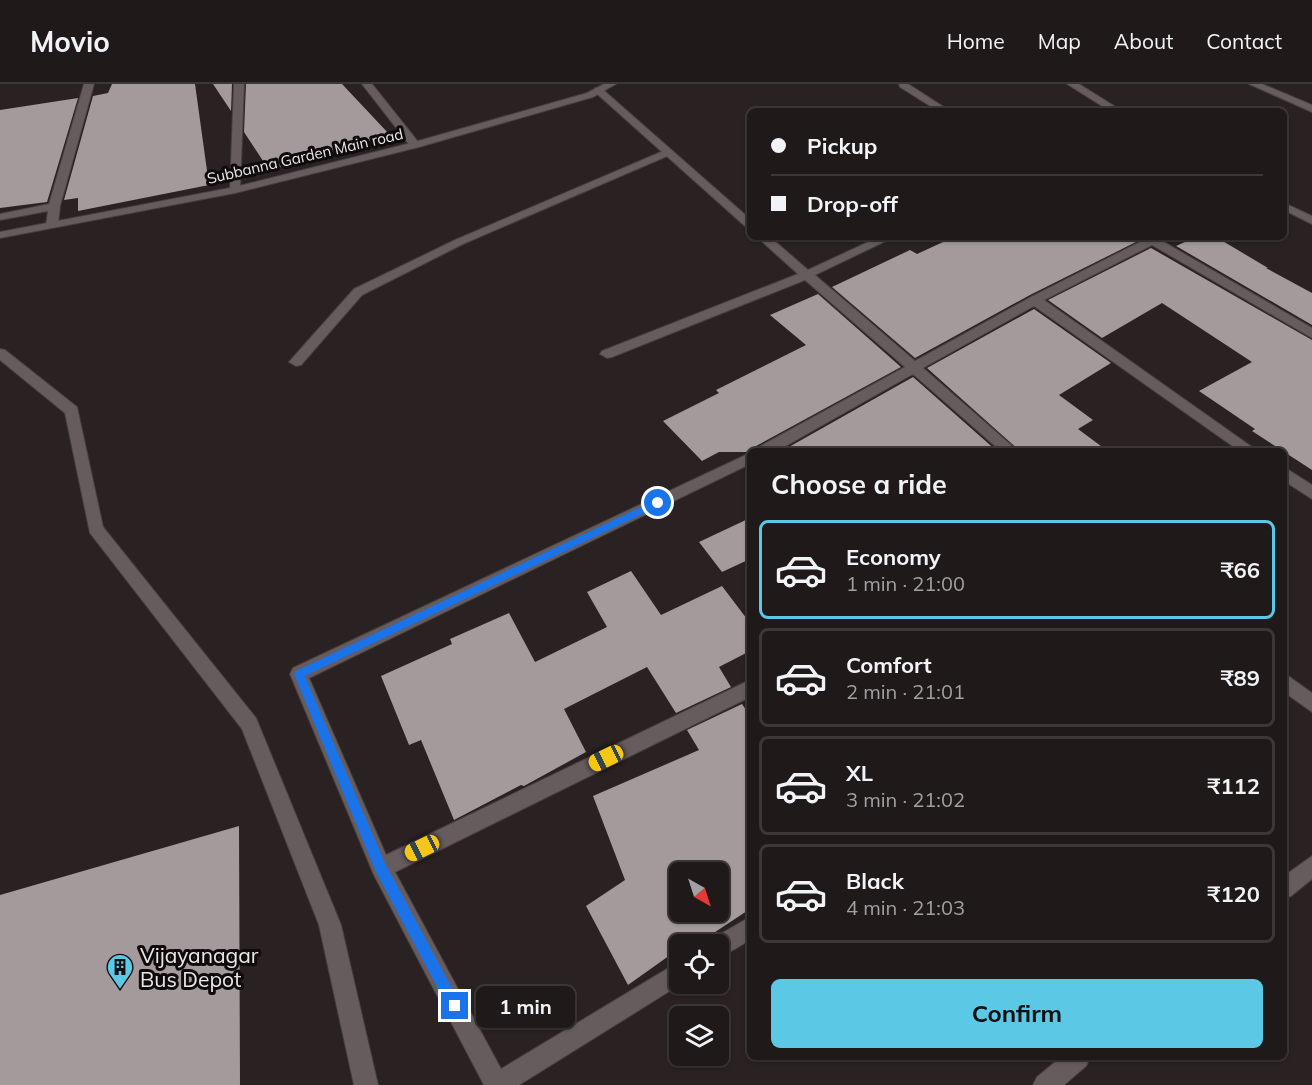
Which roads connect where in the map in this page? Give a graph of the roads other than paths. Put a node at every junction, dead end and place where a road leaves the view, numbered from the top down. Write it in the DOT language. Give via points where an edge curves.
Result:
graph roads {
  1 [pos="89,84"];
  2 [pos="239,84"];
  3 [pos="367,84"];
  4 [pos="905,84"];
  5 [pos="1072,84"];
  6 [pos="1254,84"];
  7 [pos="605,86"];
  8 [pos="940,108"];
  9 [pos="1112,108"];
  10 [pos="1312,109"];
  11 [pos="415,145"];
  12 [pos="668,152"];
  13 [pos="235,190"];
  14 [pos="54,206"];
  15 [pos="1287,208"];
  16 [pos="0,217"];
  17 [pos="1312,221"];
  18 [pos="747,222"];
  19 [pos="52,225"];
  20 [pos="0,235"];
  21 [pos="766,240"];
  22 [pos="882,240"];
  23 [pos="1148,240"];
  24 [pos="1152,240"];
  25 [pos="806,275"];
  26 [pos="1035,300"];
  27 [pos="1312,334"];
  28 [pos="0,353"];
  29 [pos="607,354"];
  30 [pos="296,362"];
  31 [pos="916,368"];
  32 [pos="769,448"];
  33 [pos="1007,448"];
  34 [pos="1246,448"];
  35 [pos="747,459"];
  36 [pos="1287,475"];
  37 [pos="1312,493"];
  38 [pos="1287,683"];
  39 [pos="747,689"];
  40 [pos="1312,704"];
  41 [pos="1312,866"];
  42 [pos="381,868"];
  43 [pos="1287,887"];
  44 [pos="747,930"];
  45 [pos="729,941"];
  46 [pos="669,979"];
  47 [pos="1076,1060"];
  48 [pos="366,1085"];
  49 [pos="497,1085"];
  50 [pos="1045,1085"];
  1 -- 14 [label="street"];
  2 -- 13 [label="street"];
  3 -- 11 [label="street"];
  4 -- 8 [label="street"];
  5 -- 9 [label="street"];
  6 -- 10 [label="street"];
  7 -- 11 [label="street, Subbanna Garden Main road" via="590,95"];
  7 -- 12 [label="street"];
  11 -- 13 [label="street, Subbanna Garden Main road"];
  12 -- 18 [label="street"];
  12 -- 30 [label="street" via="459,242 358,292"];
  13 -- 19 [label="street, Subbanna Garden Main road"];
  14 -- 16 [label="street"];
  14 -- 19 [label="street"];
  15 -- 17 [label="street"];
  19 -- 20 [label="street, Subbanna Garden Main road"];
  21 -- 25 [label="street"];
  22 -- 25 [label="street"];
  23 -- 26 [label="street"];
  24 -- 27 [label="street"];
  25 -- 29 [label="street"];
  25 -- 31 [label="street"];
  26 -- 31 [label="street"];
  26 -- 34 [label="street"];
  28 -- 48 [label="street" via="72,411 96,529 249,724 330,924"];
  31 -- 32 [label="street"];
  31 -- 33 [label="street"];
  35 -- 42 [label="street" via="299,674"];
  36 -- 37 [label="street"];
  38 -- 40 [label="street"];
  39 -- 42 [label="street"];
  41 -- 43 [label="street"];
  42 -- 49 [label="street"];
  44 -- 45 [label="street"];
  46 -- 49 [label="street"];
  47 -- 50 [label="street"];
}
